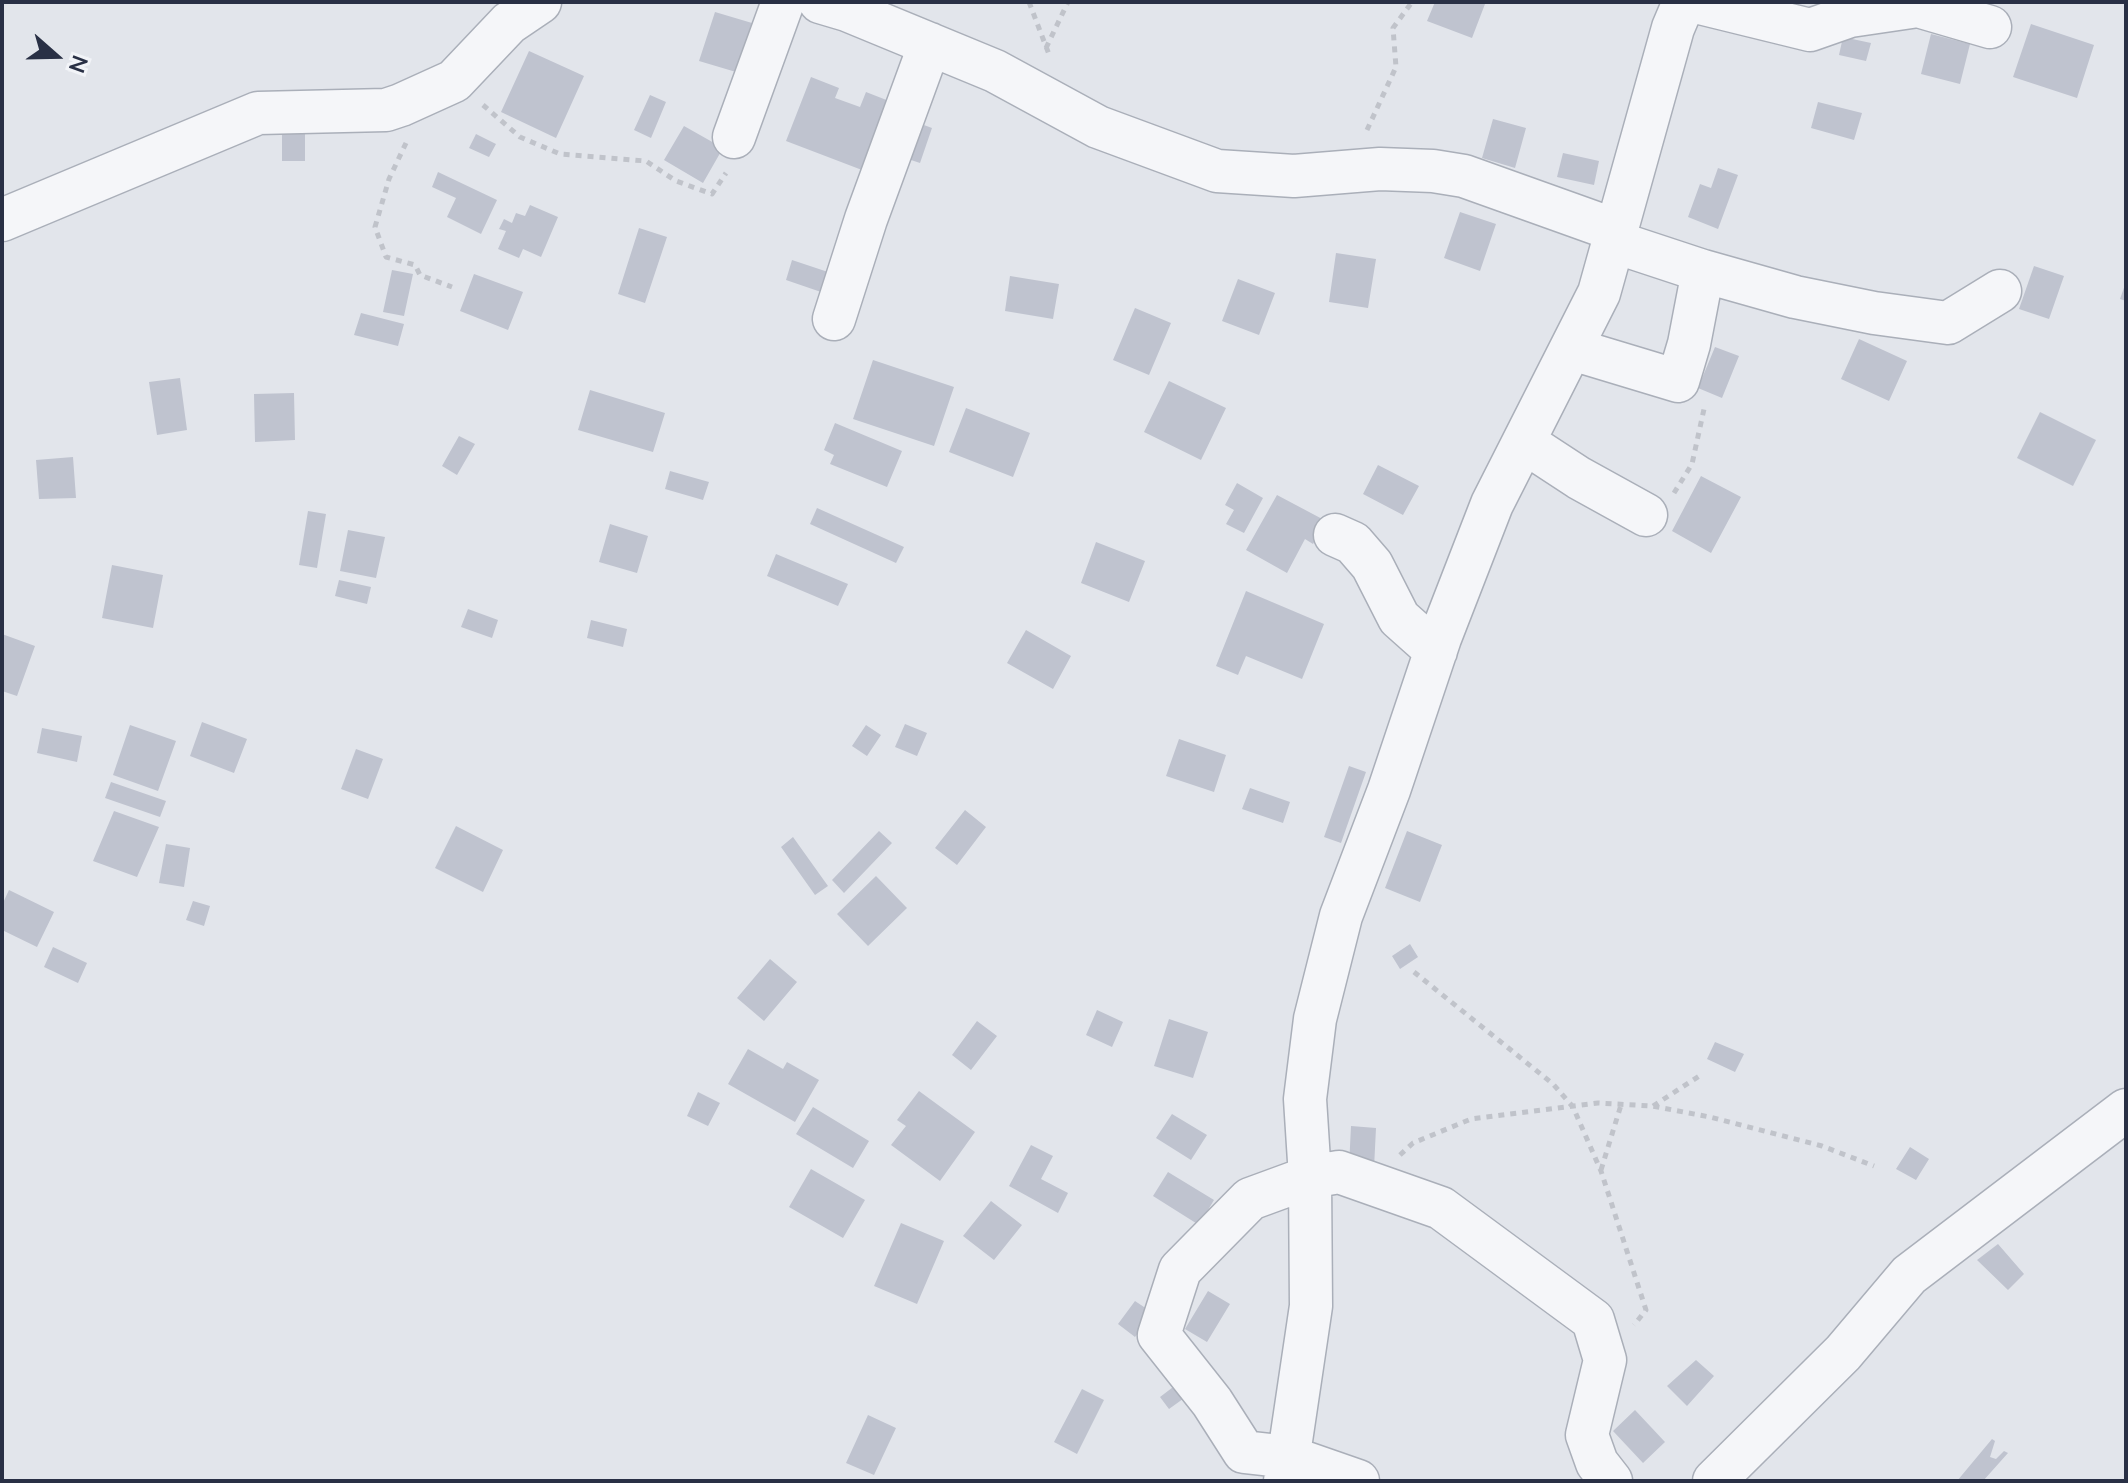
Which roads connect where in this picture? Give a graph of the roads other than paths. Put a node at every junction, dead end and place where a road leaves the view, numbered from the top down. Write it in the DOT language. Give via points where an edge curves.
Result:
graph roads {
  1 [pos="540,2"];
  2 [pos="783,2"];
  3 [pos="820,2"];
  4 [pos="1678,4"];
  5 [pos="1990,27"];
  6 [pos="930,44"];
  7 [pos="734,137"];
  8 [pos="2,220"];
  9 [pos="1614,236"];
  10 [pos="1703,271"];
  11 [pos="2000,291"];
  12 [pos="834,319"];
  13 [pos="1572,349"];
  14 [pos="1524,442"];
  15 [pos="1646,515"];
  16 [pos="1335,535"];
  17 [pos="1436,651"];
  18 [pos="2126,1110"];
  19 [pos="1310,1177"];
  20 [pos="1287,1469"];
  21 [pos="1358,1481"];
  22 [pos="1611,1481"];
  23 [pos="1714,1481"];
  1 -- 8 [label="street" via="509,23 440,88 386,110 258,113"];
  2 -- 7 [label="street"];
  3 -- 6 [label="street"];
  4 -- 5 [label="street" via="1810,30 1850,16 1918,6"];
  4 -- 9 [label="street"];
  6 -- 9 [label="street" via="995,71 1098,127 1217,171 1294,176 1380,169 1464,176"];
  6 -- 12 [label="street"];
  9 -- 10 [label="street"];
  9 -- 13 [label="street" via="1599,293"];
  10 -- 11 [label="street" via="1795,297 1948,323"];
  10 -- 13 [label="street" via="1678,381"];
  13 -- 14 [label="street"];
  14 -- 15 [label="street"];
  14 -- 17 [label="street" via="1492,504"];
  16 -- 17 [label="street" via="1353,543 1372,565 1399,618"];
  17 -- 19 [label="street" via="1341,916 1315,1019 1305,1099"];
  18 -- 23 [label="street" via="1909,1275 1843,1353"];
  19 -- 20 [label="street" via="1311,1306"];
  19 -- 20 [label="street" via="1250,1199 1220,1228 1180,1270 1159,1335 1244,1452"];
  19 -- 22 [label="street" via="1339,1172 1441,1208 1593,1320 1605,1360 1587,1435 1597,1463"];
  20 -- 21 [label="street"];
}
